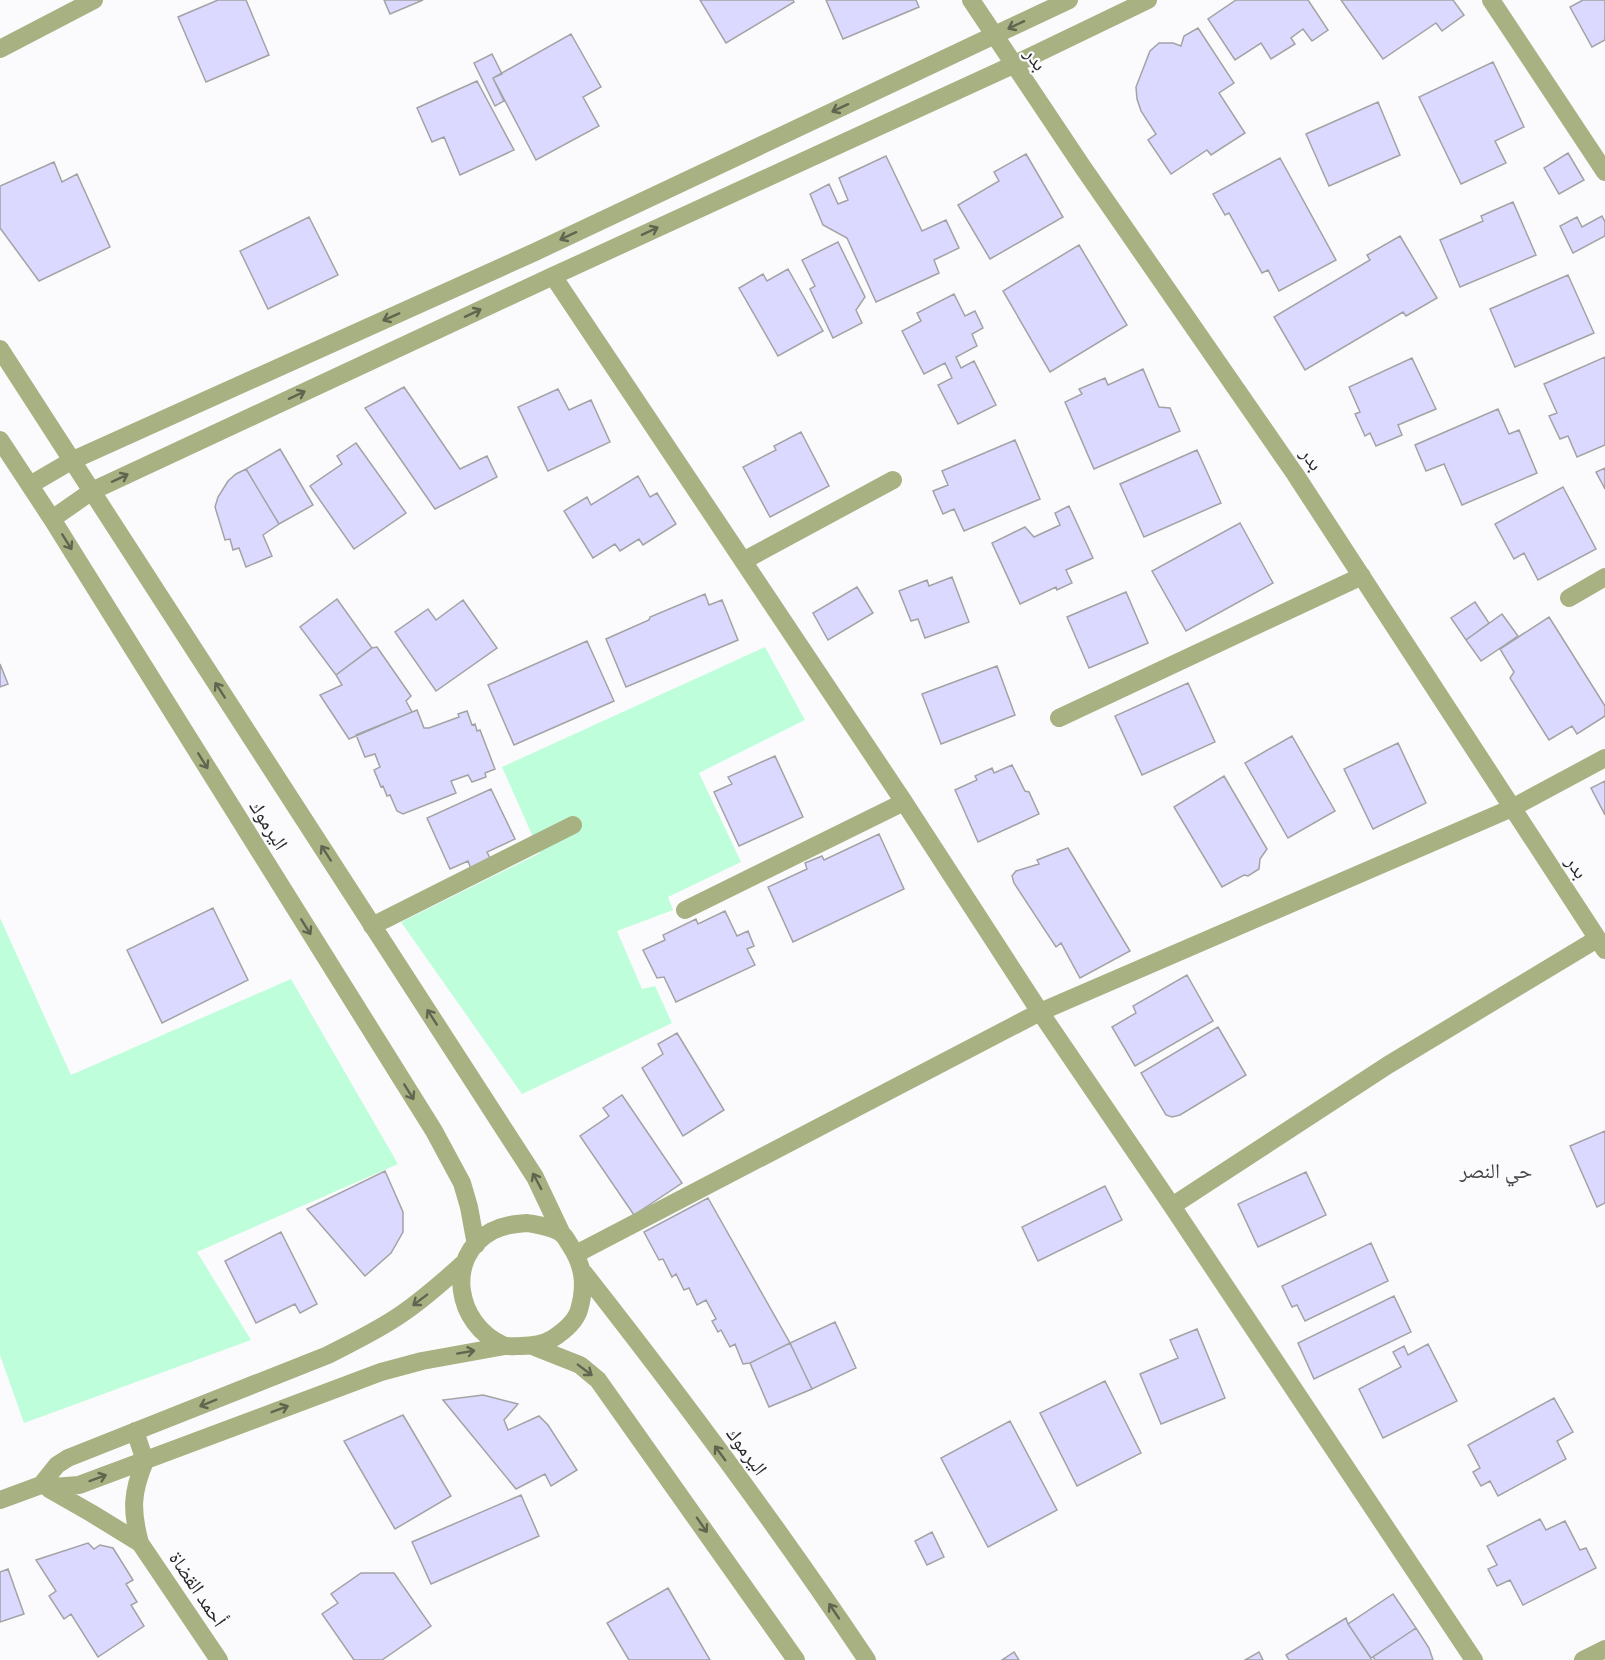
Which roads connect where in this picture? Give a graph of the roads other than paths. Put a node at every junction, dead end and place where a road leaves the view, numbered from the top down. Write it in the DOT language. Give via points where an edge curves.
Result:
graph roads {
  1 [pos="94,0"];
  2 [pos="971,0"];
  3 [pos="1069,0"];
  4 [pos="1148,0"];
  5 [pos="1491,0"];
  6 [pos="994,35"];
  7 [pos="0,49"];
  8 [pos="1013,65"];
  9 [pos="1605,172"];
  10 [pos="553,276"];
  11 [pos="0,349"];
  12 [pos="0,440"];
  13 [pos="71,461"];
  14 [pos="893,480"];
  15 [pos="30,485"];
  16 [pos="92,491"];
  17 [pos="52,519"];
  18 [pos="743,561"];
  19 [pos="1362,576"];
  20 [pos="1605,577"];
  21 [pos="1569,598"];
  22 [pos="1059,718"];
  23 [pos="1605,758"];
  24 [pos="904,802"];
  25 [pos="1512,808"];
  26 [pos="573,825"];
  27 [pos="685,910"];
  28 [pos="372,926"];
  29 [pos="1601,944"];
  30 [pos="1040,1012"];
  31 [pos="1172,1206"];
  32 [pos="562,1234"];
  33 [pos="476,1245"];
  34 [pos="576,1254"];
  35 [pos="465,1263"];
  36 [pos="584,1273"];
  37 [pos="505,1346"];
  38 [pos="532,1346"];
  39 [pos="135,1431"];
  40 [pos="145,1461"];
  41 [pos="41,1485"];
  42 [pos="0,1500"];
  43 [pos="140,1543"];
  44 [pos="1605,1649"];
  45 [pos="219,1660"];
  46 [pos="796,1660"];
  47 [pos="867,1660"];
  48 [pos="1474,1660"];
  49 [pos="1583,1660"];
  1 -- 7 [label="street"];
  2 -- 6 [label="street, بدر"];
  3 -- 6 [label="street, one-way"];
  4 -- 8 [label="street"];
  5 -- 9 [label="street"];
  6 -- 8 [label="street, بدر"];
  6 -- 13 [label="street, one-way" via="535,252"];
  10 -- 8 [label="street, one-way"];
  8 -- 19 [label="street, بدر"];
  16 -- 10 [label="street, one-way"];
  10 -- 18 [label="street"];
  11 -- 13 [label="street"];
  12 -- 15 [label="street, اليرموك"];
  13 -- 15 [label="street"];
  13 -- 16 [label="street"];
  14 -- 18 [label="street"];
  15 -- 17 [label="street, اليرموك"];
  16 -- 17 [label="street"];
  28 -- 16 [label="street, one-way"];
  17 -- 33 [label="street, اليرموك, one-way" via="434,1131 462,1182"];
  18 -- 24 [label="street"];
  19 -- 22 [label="street"];
  19 -- 25 [label="street, بدر"];
  20 -- 21 [label="street"];
  23 -- 25 [label="street"];
  24 -- 27 [label="street"];
  24 -- 30 [label="street"];
  25 -- 29 [label="street, بدر"];
  25 -- 30 [label="street"];
  26 -- 28 [label="street"];
  32 -- 28 [label="street, one-way" via="535,1177"];
  29 -- 31 [label="street" via="1388,1065"];
  30 -- 31 [label="street"];
  30 -- 34 [label="street"];
  31 -- 48 [label="street"];
  32 -- 33 [label="street" via="527,1223 508,1225 490,1232"];
  32 -- 34 [label="street"];
  33 -- 35 [label="street"];
  34 -- 36 [label="street"];
  35 -- 37 [label="street" via="460,1282 463,1302 472,1321"];
  35 -- 39 [label="street, one-way" via="402,1314 328,1355"];
  36 -- 38 [label="street" via="584,1294 578,1314 564,1331"];
  47 -- 36 [label="street, اليرموك, one-way" via="657,1366"];
  37 -- 38 [label="street"];
  40 -- 37 [label="street, one-way" via="381,1372 432,1358"];
  38 -- 46 [label="street, one-way" via="580,1365 598,1380"];
  39 -- 40 [label="street"];
  39 -- 41 [label="street" via="68,1458"];
  41 -- 40 [label="street, one-way" via="79,1485"];
  40 -- 43 [label="street, أحمد القضاة" via="133,1501"];
  41 -- 42 [label="street"];
  41 -- 43 [label="street, أحمد القضاة"];
  43 -- 45 [label="street, أحمد القضاة"];
  44 -- 49 [label="street"];
}
